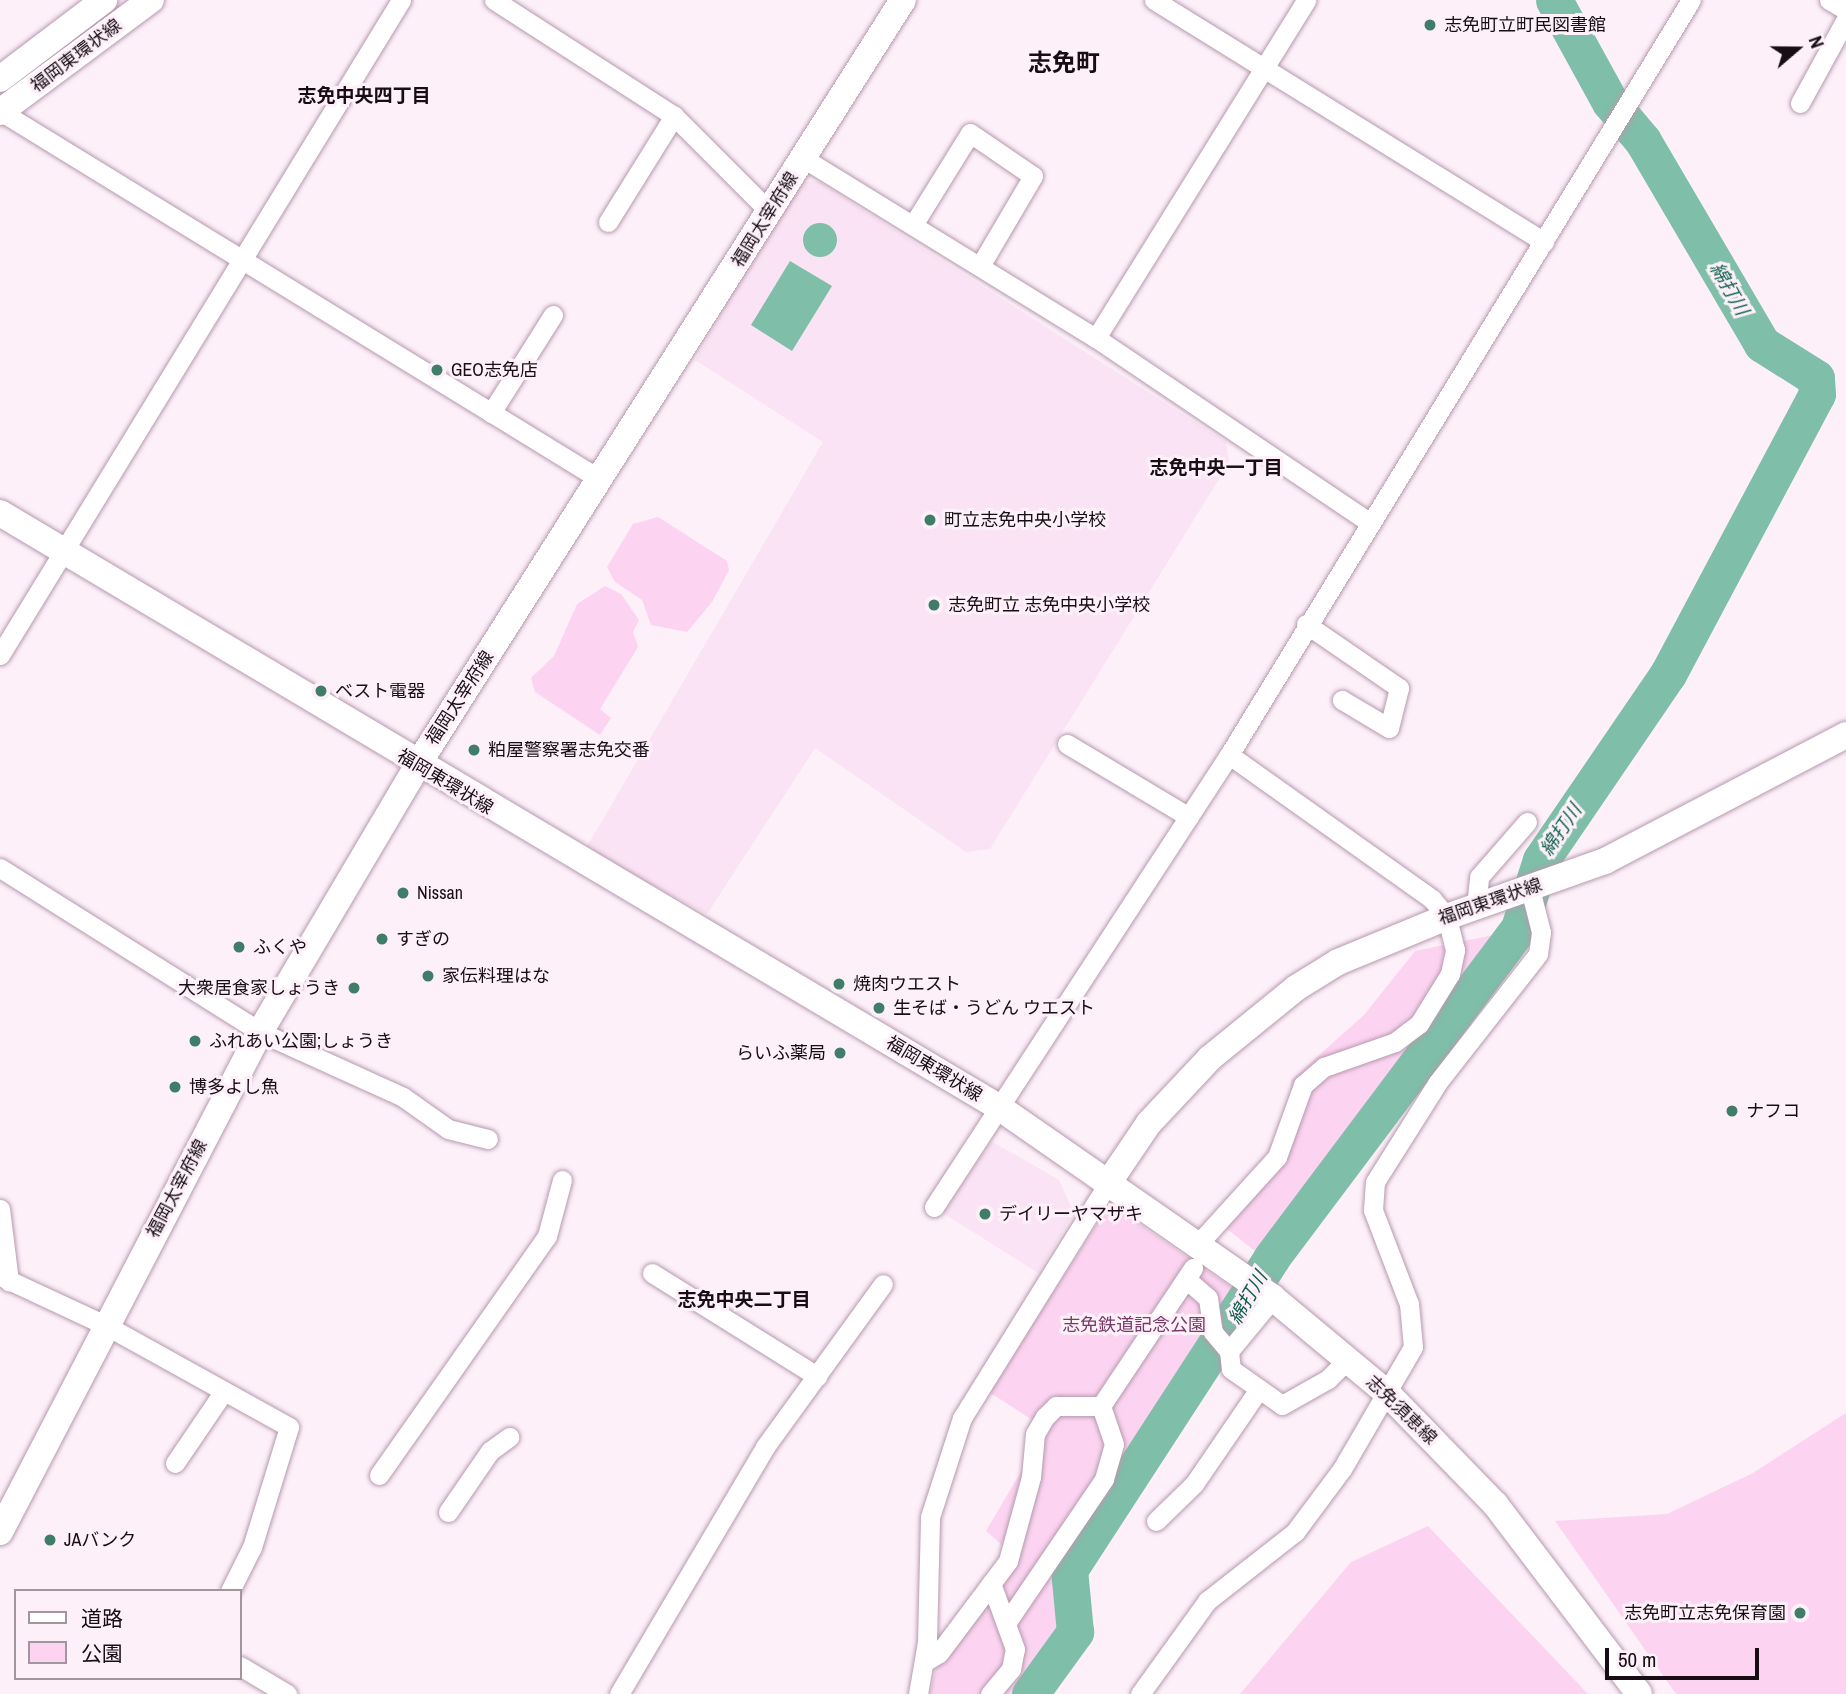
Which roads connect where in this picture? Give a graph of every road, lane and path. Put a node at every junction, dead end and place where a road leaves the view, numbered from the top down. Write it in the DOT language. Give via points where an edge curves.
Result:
graph roads {
  1 [pos="104,0"];
  2 [pos="151,0"];
  3 [pos="401,0"];
  4 [pos="494,0"];
  5 [pos="904,0"];
  6 [pos="1154,0"];
  7 [pos="1306,0"];
  8 [pos="1690,0"];
  9 [pos="1829,0"];
  10 [pos="1846,10"];
  11 [pos="1846,19"];
  12 [pos="1265,67"];
  13 [pos="0,79"];
  14 [pos="1800,103"];
  15 [pos="0,112"];
  16 [pos="674,117"];
  17 [pos="803,158"];
  18 [pos="769,211"];
  19 [pos="608,222"];
  20 [pos="913,225"];
  21 [pos="1544,243"];
  22 [pos="240,262"];
  23 [pos="980,266"];
  24 [pos="553,315"];
  25 [pos="1096,338"];
  26 [pos="491,413"];
  27 [pos="601,480"];
  28 [pos="0,513"];
  29 [pos="1367,522"];
  30 [pos="68,553"];
  31 [pos="1306,624"];
  32 [pos="0,655"];
  33 [pos="1342,700"];
  34 [pos="1846,735"];
  35 [pos="1067,744"];
  36 [pos="1229,755"];
  37 [pos="416,766"];
  38 [pos="1189,817"];
  39 [pos="1527,822"];
  40 [pos="0,868"];
  41 [pos="1530,888"];
  42 [pos="1476,907"];
  43 [pos="1447,917"];
  44 [pos="260,1032"];
  45 [pos="1000,1108"];
  46 [pos="488,1139"];
  47 [pos="562,1180"];
  48 [pos="1109,1182"];
  49 [pos="934,1207"];
  50 [pos="0,1209"];
  51 [pos="1192,1264"];
  52 [pos="652,1273"];
  53 [pos="5,1279"];
  54 [pos="883,1284"];
  55 [pos="1273,1298"];
  56 [pos="107,1326"];
  57 [pos="1229,1351"];
  58 [pos="1348,1359"];
  59 [pos="817,1376"];
  60 [pos="1259,1389"];
  61 [pos="224,1391"];
  62 [pos="1387,1393"];
  63 [pos="1101,1406"];
  64 [pos="509,1437"];
  65 [pos="175,1463"];
  66 [pos="379,1475"];
  67 [pos="448,1512"];
  68 [pos="1156,1521"];
  69 [pos="0,1532"];
  70 [pos="991,1583"];
  71 [pos="231,1589"];
  72 [pos="1009,1619"];
  73 [pos="924,1662"];
  74 [pos="242,1667"];
  75 [pos="287,1694"];
  76 [pos="619,1694"];
  77 [pos="918,1694"];
  78 [pos="990,1694"];
  79 [pos="1140,1694"];
  80 [pos="1639,1694"];
  1 -- 13 [label="main road, 福岡東環状線"];
  2 -- 15 [label="main road, 福岡東環状線"];
  3 -- 22 [label="street"];
  4 -- 16 [label="street"];
  5 -- 17 [label="main road, 福岡太宰府線"];
  6 -- 12 [label="street"];
  7 -- 12 [label="street"];
  8 -- 21 [label="street"];
  9 -- 10 [label="street"];
  11 -- 14 [label="street"];
  12 -- 21 [label="street"];
  12 -- 25 [label="street"];
  15 -- 22 [label="street"];
  16 -- 18 [label="street"];
  16 -- 19 [label="street"];
  17 -- 18 [label="main road, 福岡太宰府線"];
  17 -- 20 [label="street"];
  18 -- 27 [label="main road, 福岡太宰府線"];
  20 -- 23 [label="street"];
  20 -- 23 [label="street" via="971,133 1033,176"];
  21 -- 29 [label="street"];
  22 -- 26 [label="street"];
  22 -- 30 [label="street"];
  23 -- 25 [label="street"];
  24 -- 26 [label="street"];
  25 -- 29 [label="street"];
  26 -- 27 [label="street"];
  27 -- 37 [label="main road, 福岡太宰府線"];
  28 -- 30 [label="main road, 福岡東環状線"];
  29 -- 31 [label="street"];
  30 -- 32 [label="street"];
  30 -- 37 [label="main road, 福岡東環状線"];
  31 -- 33 [label="street" via="1399,688 1389,728"];
  31 -- 36 [label="street"];
  34 -- 41 [label="main road, 福岡東環状線" via="1605,861"];
  35 -- 38 [label="street"];
  36 -- 38 [label="street"];
  36 -- 43 [label="street" via="1432,898"];
  37 -- 44 [label="main road, 福岡太宰府線"];
  37 -- 45 [label="main road, 福岡東環状線" via="686,918"];
  38 -- 45 [label="street"];
  39 -- 42 [label="street" via="1479,877"];
  40 -- 44 [label="street"];
  41 -- 42 [label="main road, 福岡東環状線"];
  41 -- 62 [label="street" via="1541,932 1538,954 1438,1083 1375,1182 1380,1239 1412,1320 1413,1347"];
  42 -- 43 [label="main road, 福岡東環状線"];
  43 -- 48 [label="main road, 福岡東環状線" via="1338,962 1266,1010 1149,1123"];
  43 -- 51 [label="street" via="1455,950 1450,974 1419,1024 1395,1042 1324,1067 1303,1085 1277,1157"];
  44 -- 46 [label="street" via="403,1097 448,1129"];
  44 -- 56 [label="main road, 福岡太宰府線"];
  45 -- 48 [label="main road, 福岡東環状線"];
  45 -- 49 [label="street"];
  47 -- 66 [label="street" via="547,1236"];
  48 -- 51 [label="main road, 志免須恵線"];
  48 -- 73 [label="street" via="962,1418 930,1517"];
  50 -- 53 [label="street"];
  51 -- 55 [label="main road, 志免須恵線"];
  51 -- 57 [label="street" via="1208,1298 1213,1332"];
  51 -- 63 [label="street"];
  52 -- 59 [label="street"];
  53 -- 56 [label="street"];
  54 -- 59 [label="street"];
  55 -- 57 [label="street"];
  55 -- 58 [label="main road, 志免須恵線"];
  56 -- 61 [label="street"];
  56 -- 69 [label="main road, 福岡太宰府線"];
  57 -- 60 [label="street" via="1231,1369"];
  58 -- 60 [label="street" via="1328,1379 1282,1405"];
  58 -- 62 [label="main road, 志免須恵線"];
  59 -- 76 [label="street" via="765,1447"];
  60 -- 68 [label="street" via="1194,1484"];
  61 -- 65 [label="street"];
  61 -- 71 [label="street" via="289,1427 252,1547"];
  62 -- 79 [label="street" via="1295,1532 1207,1601"];
  62 -- 80 [label="main road, 志免須恵線" via="1495,1504"];
  63 -- 70 [label="street" via="1056,1406 1045,1417 1035,1434 1015,1545"];
  63 -- 72 [label="street" via="1114,1444 1104,1479"];
  64 -- 67 [label="street" via="490,1451"];
  70 -- 72 [label="street"];
  70 -- 73 [label="street" via="939,1653"];
  72 -- 78 [label="street" via="1015,1649 1011,1669"];
  73 -- 77 [label="street"];
  74 -- 75 [label="street"];
}
